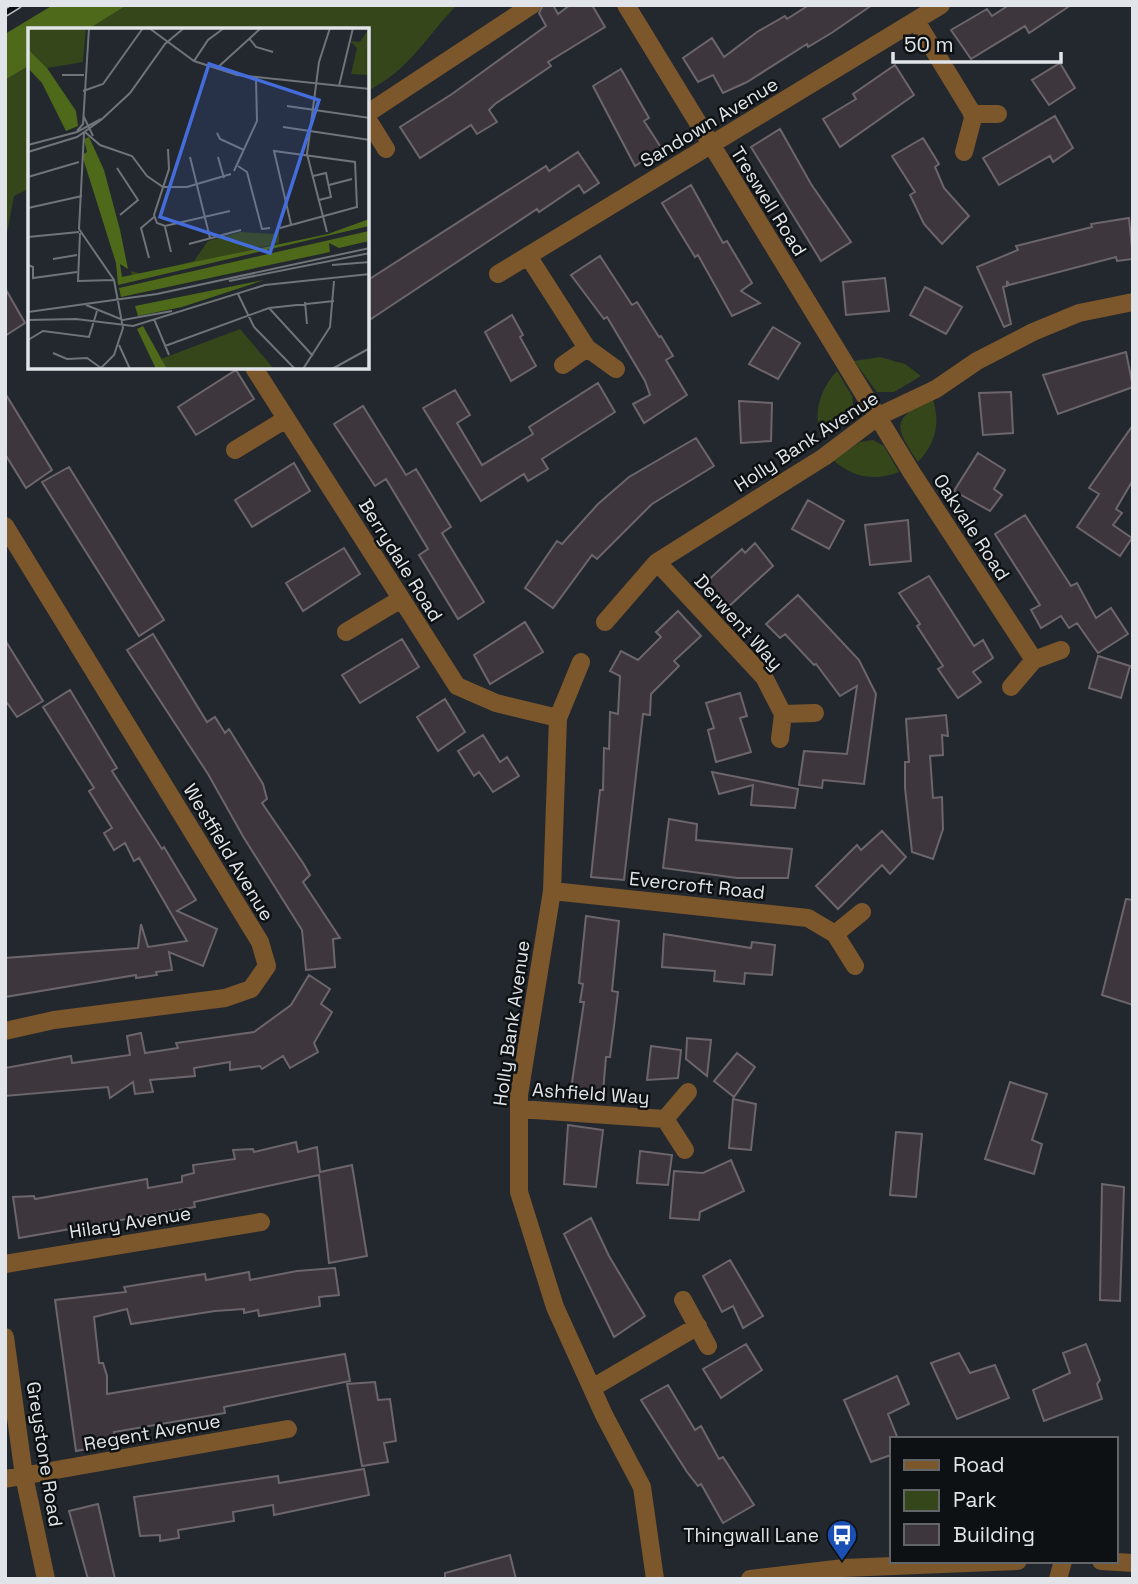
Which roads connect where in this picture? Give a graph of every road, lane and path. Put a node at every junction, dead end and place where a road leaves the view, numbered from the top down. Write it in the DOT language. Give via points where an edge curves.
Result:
graph roads {
  1 [pos="532,5"];
  2 [pos="626,5"];
  3 [pos="942,5"];
  4 [pos="916,21"];
  5 [pos="369,112"];
  6 [pos="972,114"];
  7 [pos="998,114"];
  8 [pos="369,122"];
  9 [pos="709,146"];
  10 [pos="386,149"];
  11 [pos="964,152"];
  12 [pos="528,256"];
  13 [pos="498,274"];
  14 [pos="1133,302"];
  15 [pos="587,348"];
  16 [pos="563,365"];
  17 [pos="255,369"];
  18 [pos="616,369"];
  19 [pos="877,417"];
  20 [pos="286,419"];
  21 [pos="235,450"];
  22 [pos="5,526"];
  23 [pos="657,562"];
  24 [pos="401,598"];
  25 [pos="605,622"];
  26 [pos="346,632"];
  27 [pos="1061,650"];
  28 [pos="1034,660"];
  29 [pos="581,662"];
  30 [pos="1011,687"];
  31 [pos="815,713"];
  32 [pos="783,714"];
  33 [pos="558,718"];
  34 [pos="780,739"];
  35 [pos="552,891"];
  36 [pos="862,912"];
  37 [pos="835,934"];
  38 [pos="855,966"];
  39 [pos="5,1031"];
  40 [pos="688,1093"];
  41 [pos="519,1109"];
  42 [pos="665,1119"];
  43 [pos="685,1150"];
  44 [pos="261,1222"];
  45 [pos="5,1264"];
  46 [pos="683,1300"];
  47 [pos="698,1326"];
  48 [pos="5,1336"];
  49 [pos="708,1346"];
  50 [pos="592,1388"];
  51 [pos="288,1429"];
  52 [pos="24,1476"];
  53 [pos="5,1479"];
  54 [pos="968,1563"];
  55 [pos="785,1577"];
  56 [pos="46,1579"];
  57 [pos="655,1579"];
  58 [pos="750,1579"];
  1 -- 5 [label="street"];
  2 -- 9 [label="street, Treswell Road"];
  3 -- 4 [label="street, Sandown Avenue"];
  4 -- 6 [label="street"];
  4 -- 9 [label="street, Sandown Avenue"];
  6 -- 7 [label="street"];
  6 -- 11 [label="street"];
  8 -- 10 [label="street"];
  9 -- 12 [label="street, Sandown Avenue"];
  9 -- 19 [label="street, Treswell Road"];
  12 -- 13 [label="street, Sandown Avenue"];
  12 -- 15 [label="street"];
  14 -- 19 [label="street, Holly Bank Avenue" via="1079,313 1032,332"];
  15 -- 16 [label="street"];
  15 -- 18 [label="street"];
  17 -- 20 [label="street, Berrydale Road"];
  19 -- 23 [label="street, Holly Bank Avenue" via="824,457"];
  19 -- 28 [label="street, Oakvale Road"];
  20 -- 21 [label="street"];
  20 -- 24 [label="street, Berrydale Road"];
  22 -- 39 [label="street, Westfield Avenue" via="260,942 267,966 251,989 225,999 54,1020"];
  23 -- 25 [label="street, Holly Bank Avenue"];
  23 -- 32 [label="street, Derwent Way" via="764,677"];
  24 -- 26 [label="street"];
  24 -- 33 [label="street, Berrydale Road" via="457,686 496,703"];
  27 -- 28 [label="street"];
  28 -- 30 [label="street"];
  29 -- 33 [label="street, Holly Bank Avenue"];
  31 -- 32 [label="street"];
  32 -- 34 [label="street"];
  33 -- 35 [label="street, Holly Bank Avenue"];
  35 -- 37 [label="street, Evercroft Road" via="808,918"];
  35 -- 41 [label="street, Holly Bank Avenue"];
  36 -- 37 [label="street"];
  37 -- 38 [label="street, Evercroft Road"];
  40 -- 42 [label="street"];
  41 -- 42 [label="street, Ashfield Way"];
  41 -- 50 [label="street, Holly Bank Avenue" via="519,1192 555,1307"];
  42 -- 43 [label="street, Ashfield Way"];
  44 -- 45 [label="street, Hilary Avenue"];
  46 -- 47 [label="street"];
  47 -- 49 [label="street"];
  47 -- 50 [label="street"];
  48 -- 52 [label="street, Greystone Road"];
  50 -- 57 [label="street, Holly Bank Avenue" via="642,1487"];
  51 -- 52 [label="street, Regent Avenue"];
  52 -- 53 [label="street, Regent Avenue"];
  52 -- 56 [label="street, Greystone Road"];
  54 -- 55 [label="street" via="844,1568"];
  55 -- 58 [label="street"];
}
